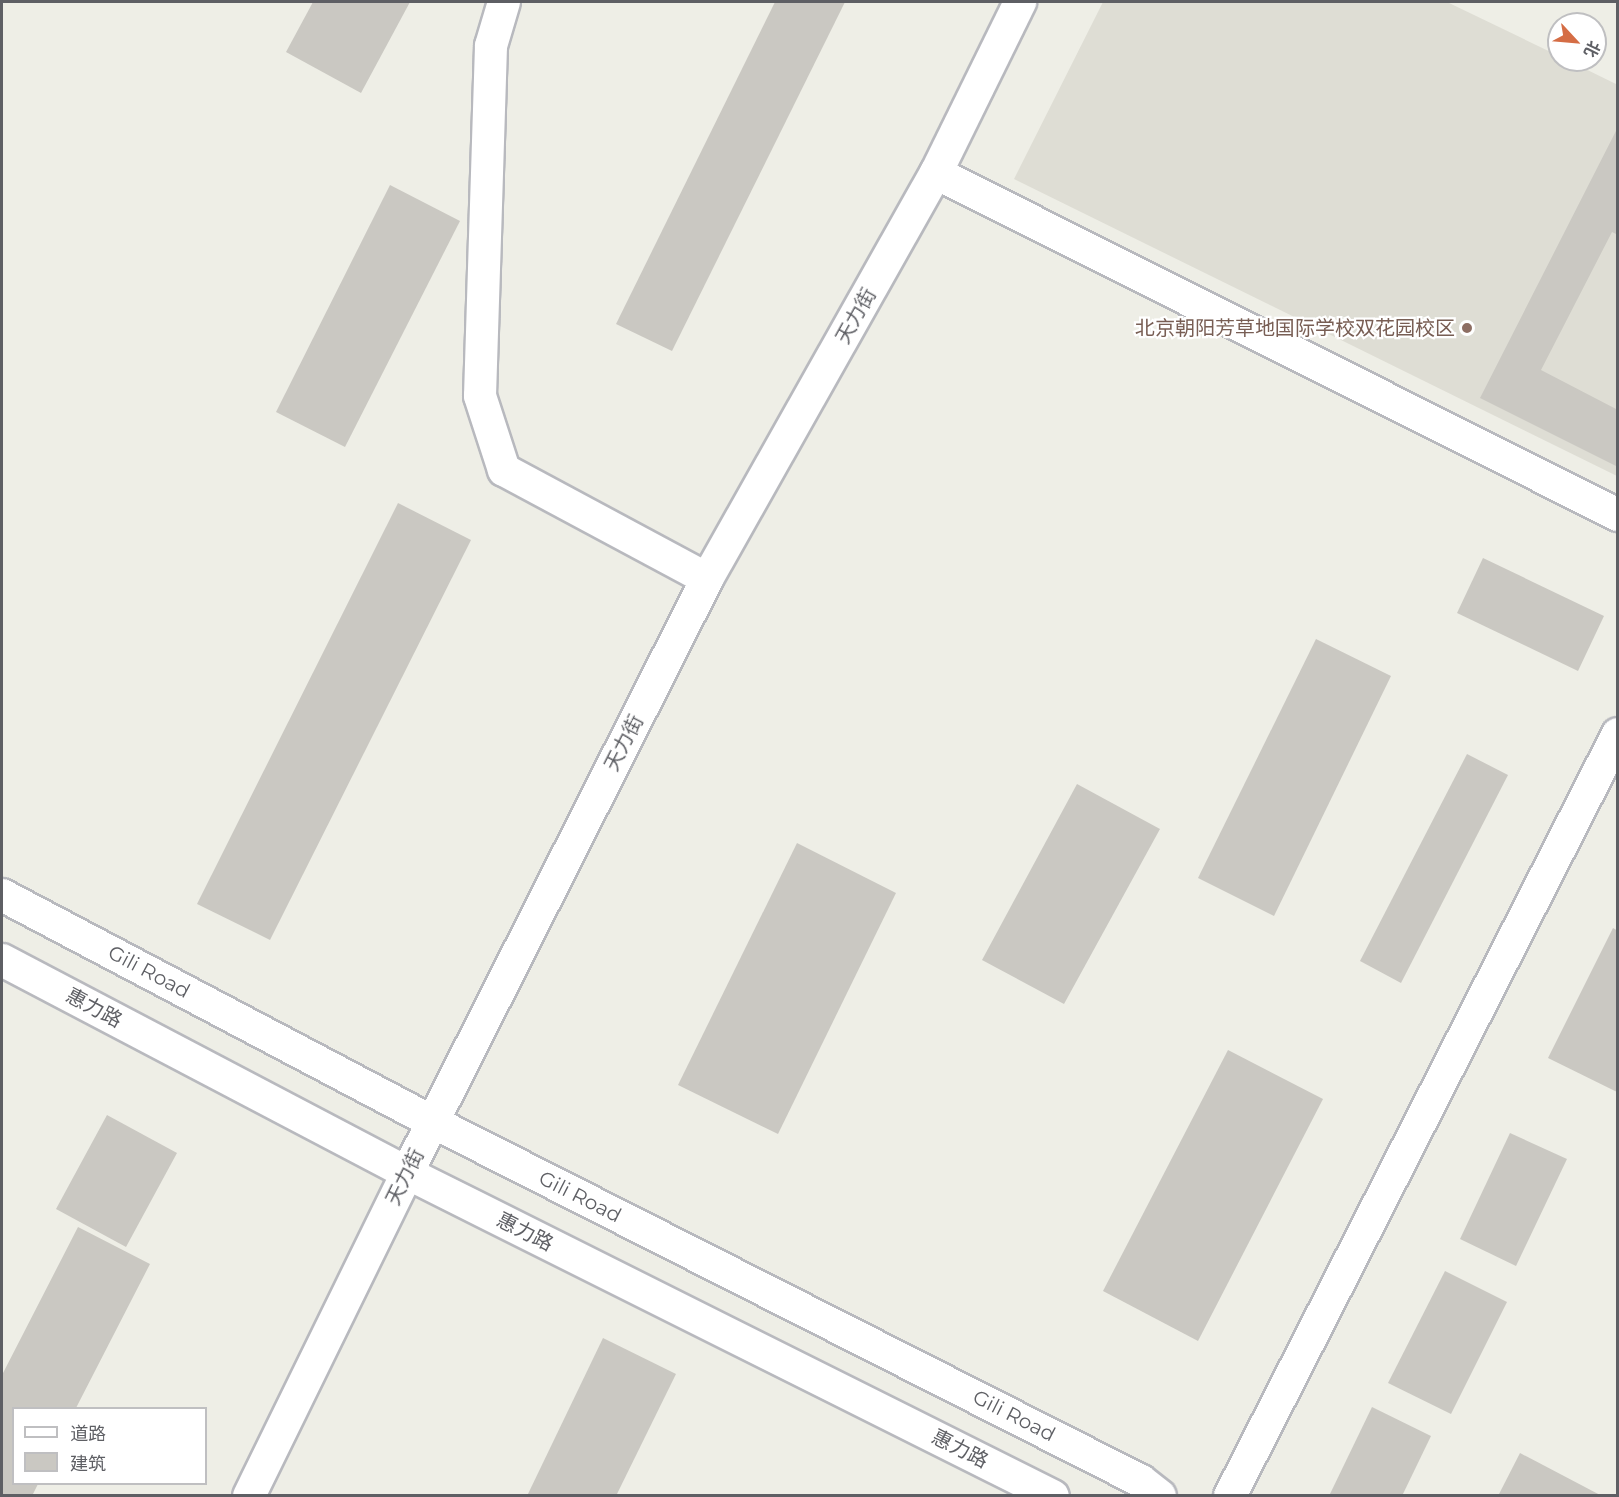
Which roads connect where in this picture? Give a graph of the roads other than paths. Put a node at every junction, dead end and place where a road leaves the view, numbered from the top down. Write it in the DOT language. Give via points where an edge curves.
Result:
graph roads {
  1 [pos="504,2"];
  2 [pos="1020,2"];
  3 [pos="936,173"];
  4 [pos="1617,515"];
  5 [pos="707,579"];
  6 [pos="1617,734"];
  7 [pos="2,895"];
  8 [pos="2,960"];
  9 [pos="433,1122"];
  10 [pos="407,1173"];
  11 [pos="249,1496"];
  12 [pos="1053,1496"];
  13 [pos="1160,1496"];
  14 [pos="1230,1496"];
  1 -- 5 [label="street" via="491,46 480,396 504,470"];
  2 -- 3 [label="street, 天力街"];
  3 -- 4 [label="street"];
  3 -- 5 [label="street, 天力街"];
  5 -- 9 [label="street, 天力街"];
  6 -- 14 [label="street"];
  7 -- 9 [label="street, Gili Road"];
  8 -- 10 [label="street, 惠力路"];
  9 -- 10 [label="street, 天力街"];
  9 -- 13 [label="street, Gili Road" via="1131,1475"];
  10 -- 11 [label="street, 天力街"];
  10 -- 12 [label="street, 惠力路"];
}
